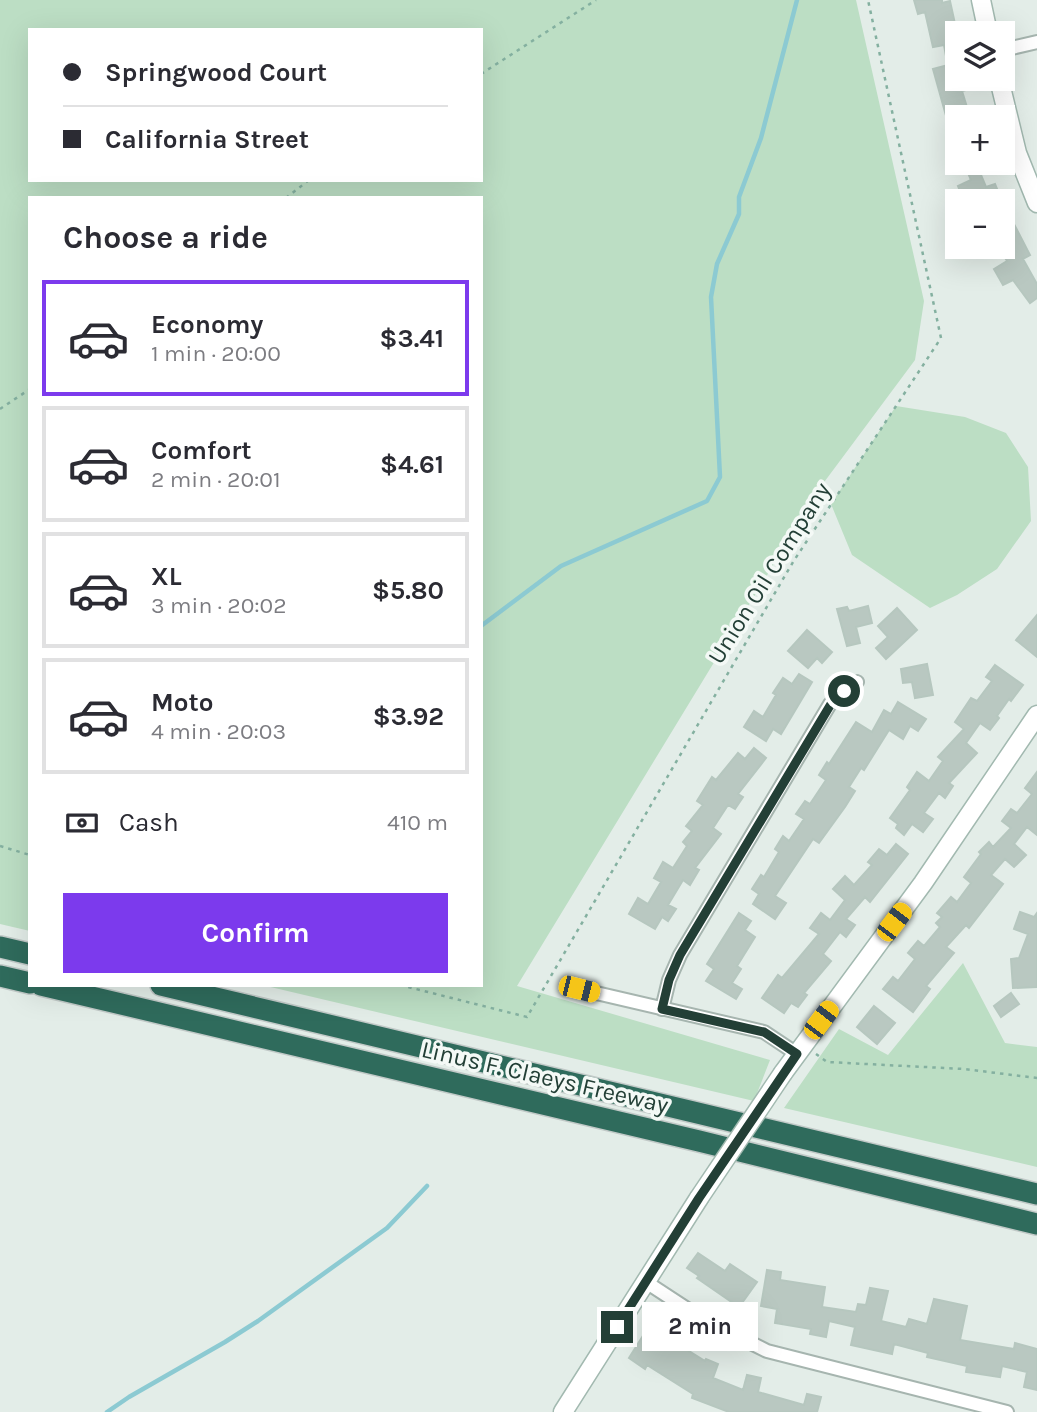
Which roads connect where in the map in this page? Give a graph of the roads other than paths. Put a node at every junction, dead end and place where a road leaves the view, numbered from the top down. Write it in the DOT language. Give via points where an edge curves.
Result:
graph roads {
  1 [pos="981,0"];
  2 [pos="985,21"];
  3 [pos="1037,42"];
  4 [pos="1015,47"];
  5 [pos="1002,91"];
  6 [pos="1037,203"];
  7 [pos="857,682"];
  8 [pos="1037,715"];
  9 [pos="0,947"];
  10 [pos="28,954"];
  11 [pos="0,976"];
  12 [pos="28,983"];
  13 [pos="49,987"];
  14 [pos="169,987"];
  15 [pos="579,989"];
  16 [pos="662,1009"];
  17 [pos="801,1049"];
  18 [pos="1037,1194"];
  19 [pos="1037,1224"];
  20 [pos="646,1282"];
  21 [pos="564,1412"];
  22 [pos="1007,1412"];
  1 -- 2 [label="street"];
  3 -- 4 [label="street"];
  5 -- 6 [label="street" via="1012,138"];
  7 -- 16 [label="street" via="831,704 687,943"];
  8 -- 17 [label="street" via="923,883"];
  9 -- 10 [label="highway"];
  11 -- 12 [label="highway"];
  13 -- 19 [label="highway, Linus F. Claeys Freeway"];
  14 -- 18 [label="highway, Linus F. Claeys Freeway"];
  15 -- 16 [label="street"];
  16 -- 17 [label="street" via="764,1032"];
  17 -- 20 [label="street, bridge"];
  20 -- 21 [label="street"];
  20 -- 22 [label="street" via="701,1318 767,1351"];
}
